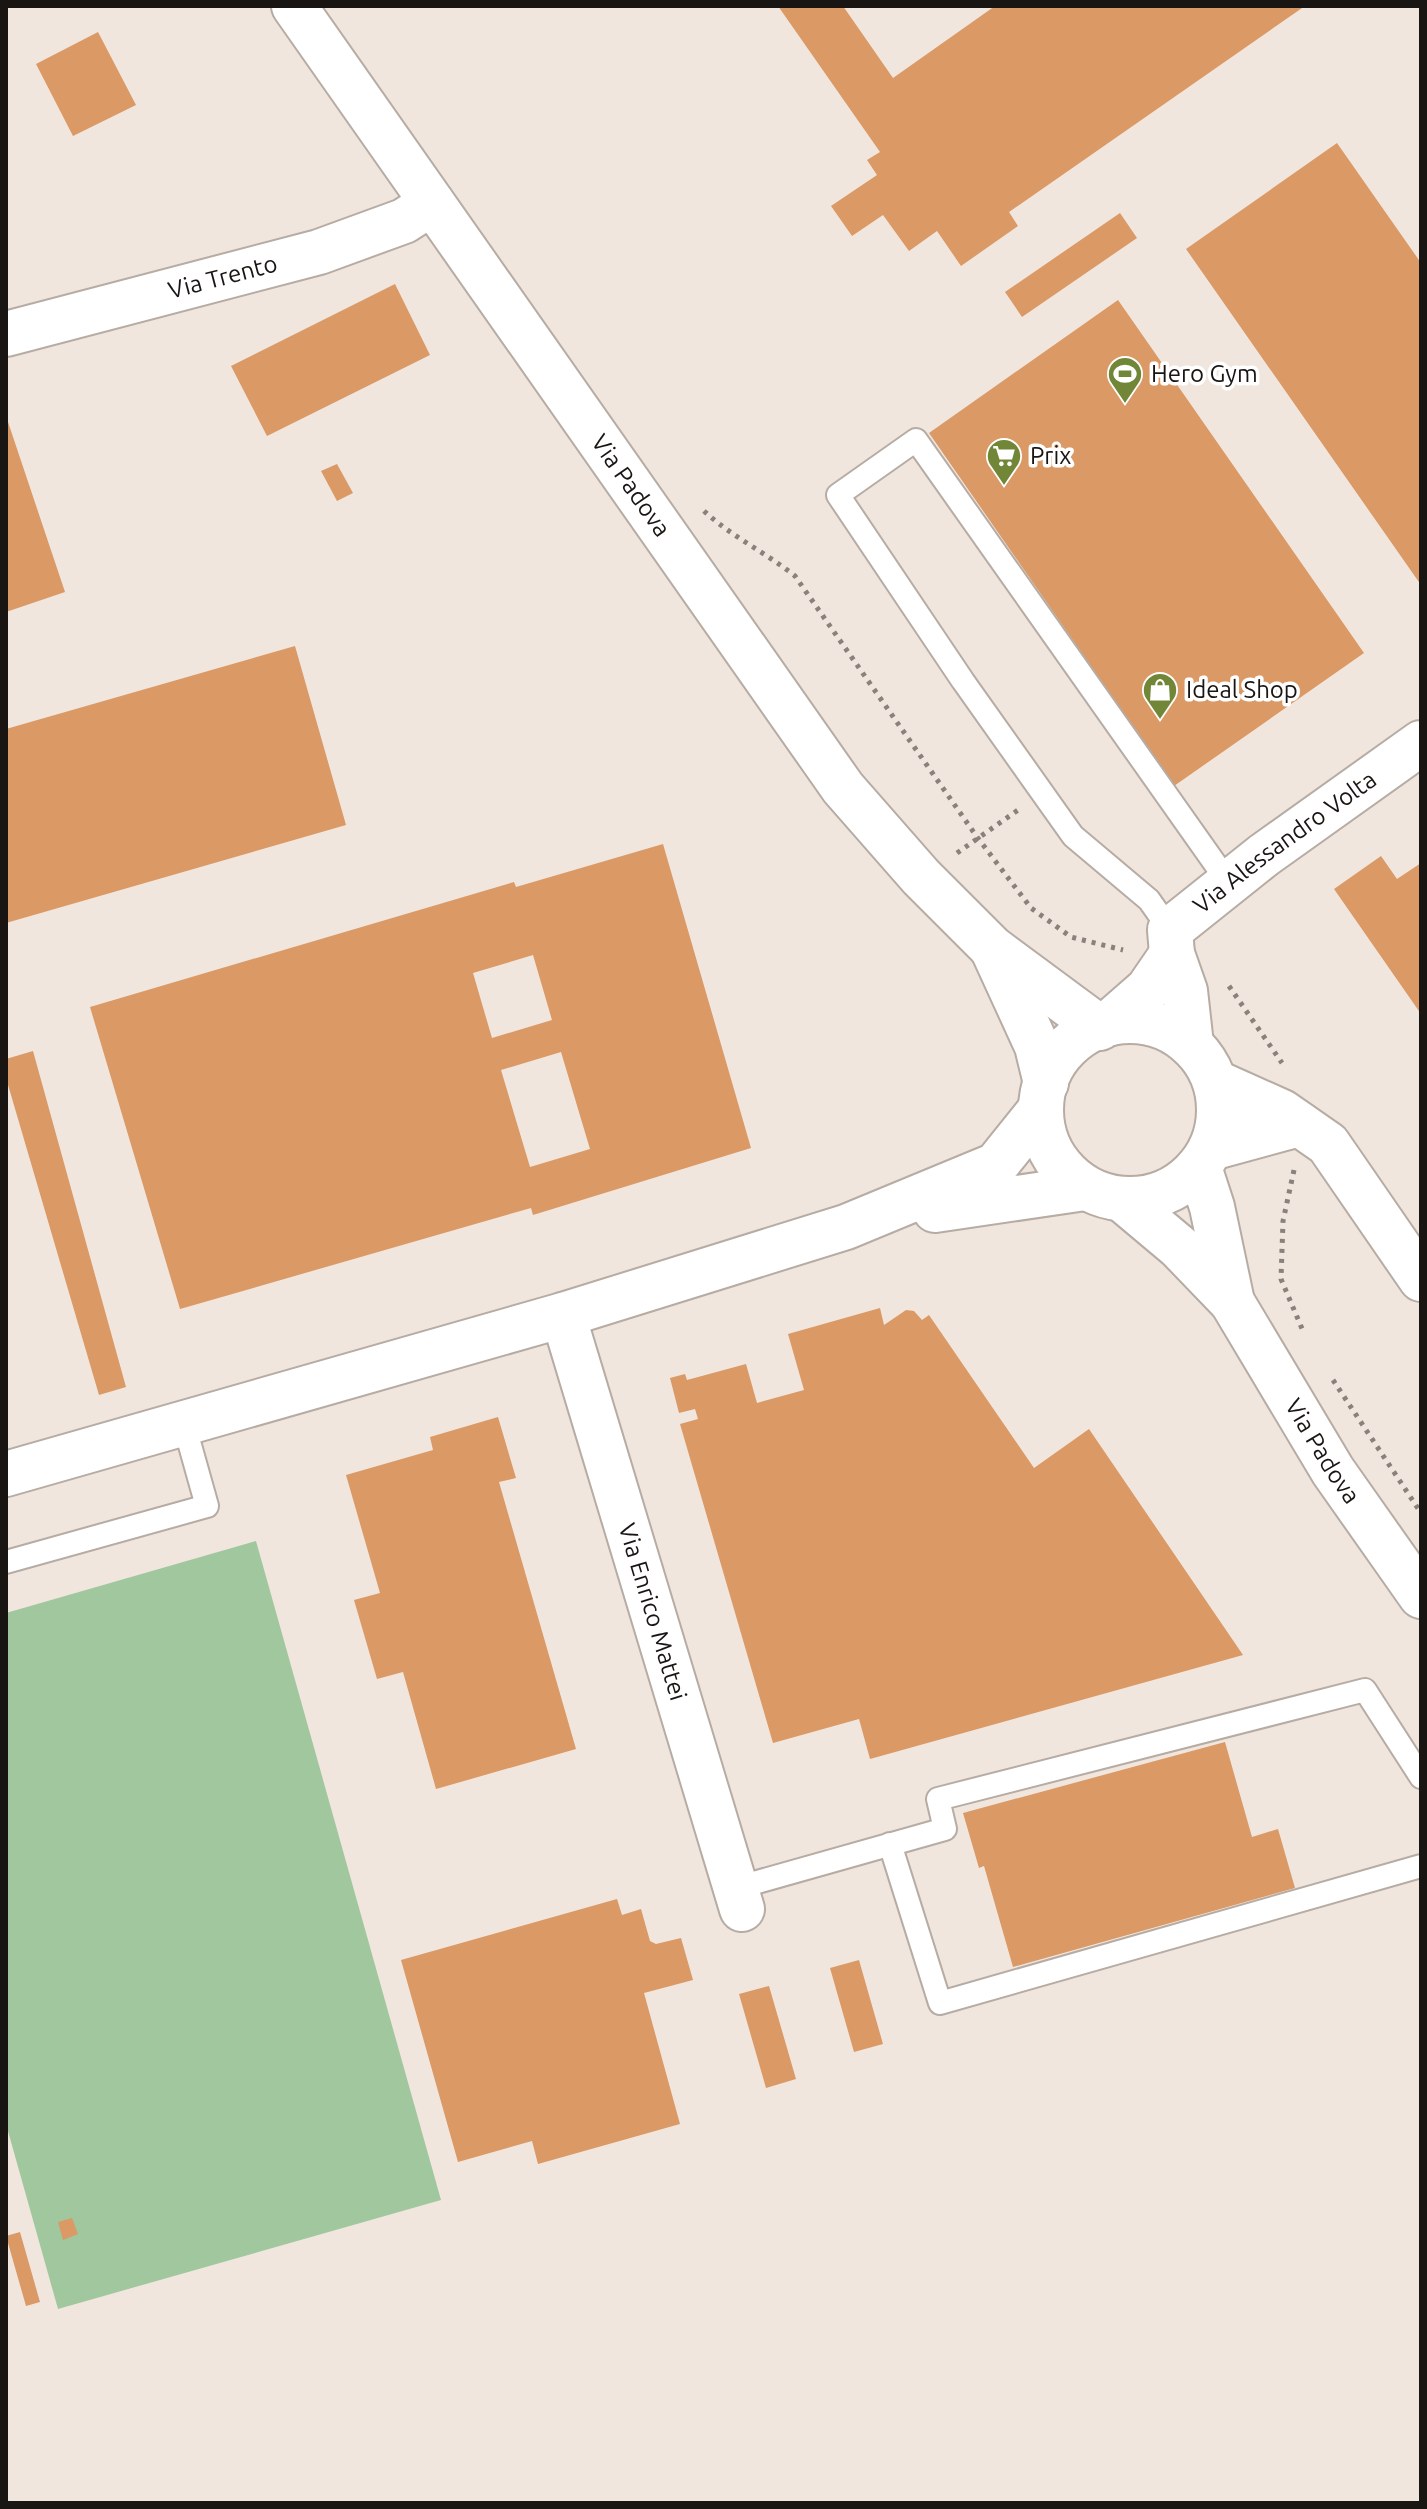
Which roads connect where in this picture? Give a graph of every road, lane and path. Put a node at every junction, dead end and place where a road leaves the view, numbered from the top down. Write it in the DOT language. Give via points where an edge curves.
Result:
graph roads {
  1 [pos="294,6"];
  2 [pos="432,203"];
  3 [pos="6,334"];
  4 [pos="702,509"];
  5 [pos="1421,743"];
  6 [pos="1021,808"];
  7 [pos="977,837"];
  8 [pos="947,861"];
  9 [pos="1228,882"];
  10 [pos="1171,942"];
  11 [pos="992,948"];
  12 [pos="1125,950"];
  13 [pos="1225,981"];
  14 [pos="1104,1026"];
  15 [pos="1191,1045"];
  16 [pos="1285,1068"];
  17 [pos="1215,1082"];
  18 [pos="1044,1096"];
  19 [pos="1299,1124"];
  20 [pos="1205,1158"];
  21 [pos="1295,1167"];
  22 [pos="1104,1194"];
  23 [pos="846,1227"];
  24 [pos="1421,1279"];
  25 [pos="1232,1302"];
  26 [pos="563,1315"];
  27 [pos="1307,1342"];
  28 [pos="1325,1369"];
  29 [pos="184,1424"];
  30 [pos="6,1474"];
  31 [pos="1421,1513"];
  32 [pos="6,1562"];
  33 [pos="1421,1596"];
  34 [pos="1421,1777"];
  35 [pos="890,1844"];
  36 [pos="1421,1866"];
  37 [pos="739,1898"];
  1 -- 2 [label="street, Via Padova"];
  2 -- 3 [label="street, Via Trento" via="404,221 319,252"];
  2 -- 11 [label="street, Via Padova" via="843,788"];
  4 -- 7 [label="path" via="729,535 795,576"];
  5 -- 9 [label="street, Via Alessandro Volta"];
  6 -- 7 [label="path"];
  7 -- 8 [label="path"];
  7 -- 12 [label="path" via="1031,908 1071,937"];
  9 -- 10 [label="street, Via Alessandro Volta"];
  9 -- 10 [label="lane" via="916,440 838,495 1073,836 1149,900"];
  10 -- 14 [label="street, Via Alessandro Volta" via="1148,989"];
  10 -- 15 [label="street" via="1185,991"];
  11 -- 14 [label="street, Via Padova"];
  11 -- 18 [label="street, Via Padova" via="1037,1046"];
  13 -- 16 [label="path"];
  14 -- 15 [label="street" via="1153,1024"];
  14 -- 18 [label="street" via="1070,1045 1058,1059"];
  15 -- 17 [label="street"];
  17 -- 19 [label="street"];
  17 -- 20 [label="street" via="1218,1127"];
  18 -- 22 [label="street" via="1043,1127 1052,1152 1069,1175"];
  18 -- 23 [label="street" via="996,1165"];
  19 -- 20 [label="street"];
  19 -- 24 [label="street" via="1328,1144"];
  20 -- 22 [label="street" via="1177,1186 1151,1197"];
  20 -- 25 [label="street, Via Padova"];
  21 -- 27 [label="path" via="1283,1221 1281,1279"];
  22 -- 23 [label="street" via="1013,1196"];
  22 -- 25 [label="street, Via Padova" via="1179,1247"];
  23 -- 26 [label="street"];
  25 -- 33 [label="street, Via Padova" via="1333,1471"];
  26 -- 29 [label="street"];
  26 -- 37 [label="street, Via Enrico Mattei"];
  28 -- 31 [label="path"];
  29 -- 30 [label="street"];
  29 -- 32 [label="lane" via="207,1506"];
  34 -- 35 [label="lane" via="1365,1690 938,1799 945,1829"];
  35 -- 36 [label="lane" via="940,2003"];
  35 -- 37 [label="lane"];
}
